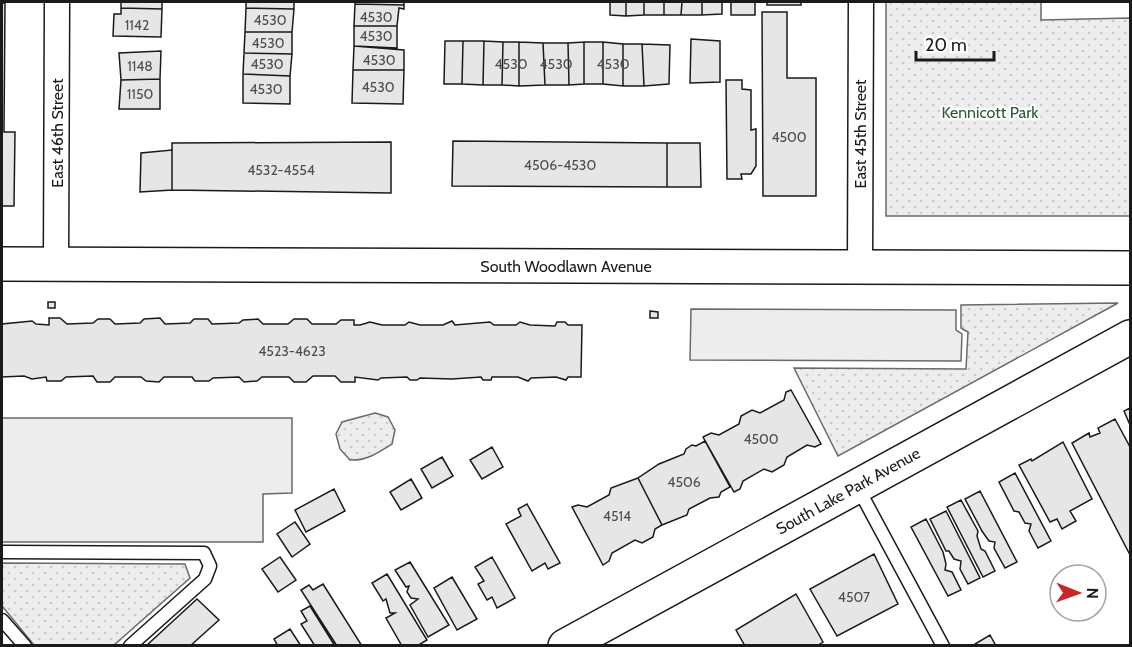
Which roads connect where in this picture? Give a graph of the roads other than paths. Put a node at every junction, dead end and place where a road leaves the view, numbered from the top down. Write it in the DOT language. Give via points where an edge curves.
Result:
graph roads {
  1 [pos="57,2"];
  2 [pos="861,2"];
  3 [pos="2,264"];
  4 [pos="56,264"];
  5 [pos="860,266"];
  6 [pos="1131,268"];
  7 [pos="1131,338"];
  8 [pos="857,486"];
  9 [pos="2,552"];
  10 [pos="2,620"];
  11 [pos="25,645"];
  12 [pos="130,645"];
  13 [pos="565,645"];
  14 [pos="943,645"];
  1 -- 4 [label="street, East 46th Street"];
  2 -- 5 [label="street, East 45th Street"];
  3 -- 4 [label="street, South Woodlawn Avenue"];
  4 -- 5 [label="street, South Woodlawn Avenue"];
  5 -- 6 [label="street, South Woodlawn Avenue"];
  7 -- 8 [label="street, South Lake Park Avenue"];
  8 -- 13 [label="street, South Lake Park Avenue"];
  8 -- 14 [label="lane"];
  9 -- 12 [label="lane" via="204,553 210,566 205,579"];
  10 -- 11 [label="lane"];
}
